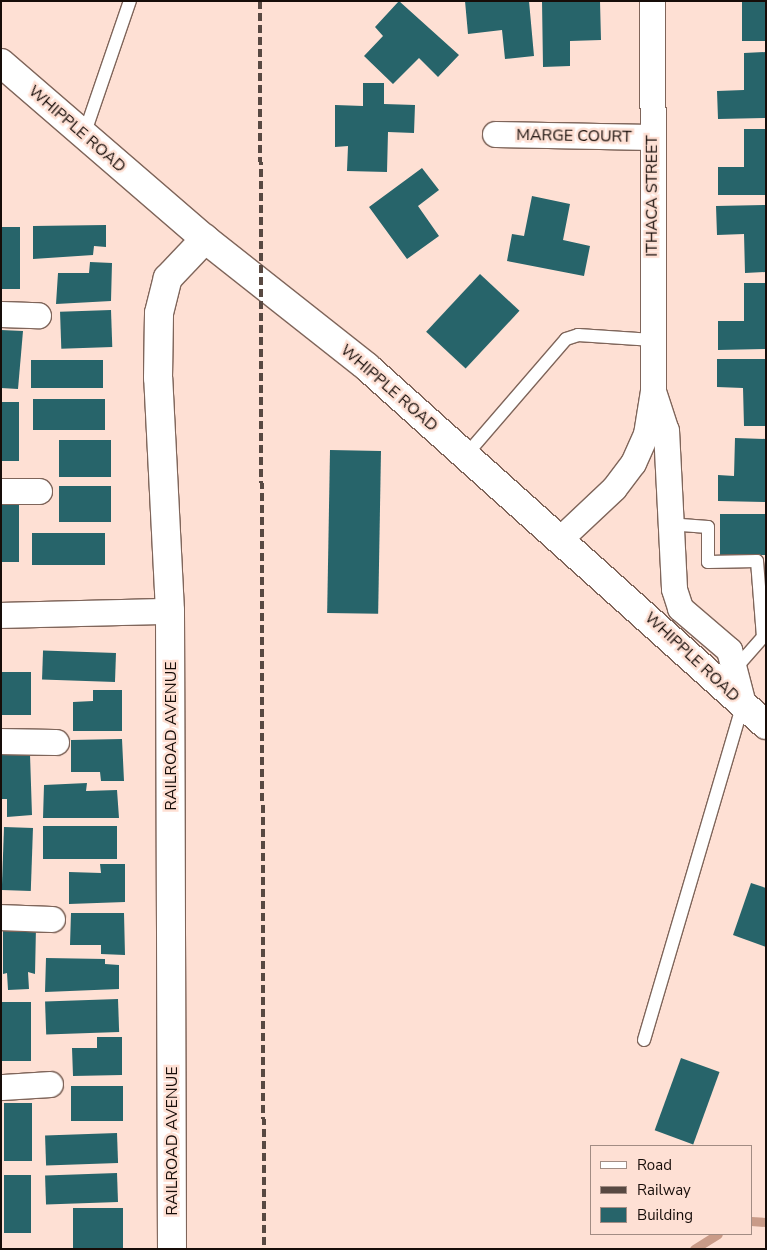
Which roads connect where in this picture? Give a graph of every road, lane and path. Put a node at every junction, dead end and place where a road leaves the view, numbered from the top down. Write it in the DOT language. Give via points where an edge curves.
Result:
graph roads {
  1 [pos="130,1"];
  2 [pos="652,1"];
  3 [pos="1,63"];
  4 [pos="495,134"];
  5 [pos="84,135"];
  6 [pos="652,137"];
  7 [pos="205,239"];
  8 [pos="1,314"];
  9 [pos="38,315"];
  10 [pos="653,340"];
  11 [pos="653,391"];
  12 [pos="466,455"];
  13 [pos="1,491"];
  14 [pos="39,491"];
  15 [pos="668,524"];
  16 [pos="562,537"];
  17 [pos="170,612"];
  18 [pos="1,615"];
  19 [pos="734,670"];
  20 [pos="743,704"];
  21 [pos="766,725"];
  22 [pos="1,741"];
  23 [pos="56,742"];
  24 [pos="1,917"];
  25 [pos="52,918"];
  26 [pos="644,1040"];
  27 [pos="50,1084"];
  28 [pos="1,1087"];
  29 [pos="172,1249"];
  1 -- 5 [label="lane"];
  2 -- 6 [label="street, ITHACA STREET"];
  3 -- 5 [label="main road, WHIPPLE ROAD"];
  4 -- 6 [label="street, MARGE COURT"];
  5 -- 7 [label="main road, WHIPPLE ROAD"];
  6 -- 10 [label="street, ITHACA STREET"];
  7 -- 12 [label="main road, WHIPPLE ROAD" via="367,367"];
  7 -- 17 [label="main road, RAILROAD AVENUE" via="168,278 159,313 158,378"];
  8 -- 9 [label="street"];
  10 -- 11 [label="street, ITHACA STREET"];
  10 -- 12 [label="lane" via="578,335 566,340"];
  11 -- 15 [label="street, ITHACA STREET" via="666,430"];
  11 -- 16 [label="street, ITHACA STREET" via="646,434 633,463 614,488"];
  12 -- 16 [label="main road, WHIPPLE ROAD"];
  13 -- 14 [label="street"];
  15 -- 19 [label="street, ITHACA STREET" via="674,590 680,608 729,650"];
  15 -- 19 [label="lane" via="708,526 708,562 757,561 763,637"];
  16 -- 20 [label="main road, WHIPPLE ROAD"];
  17 -- 18 [label="street"];
  17 -- 29 [label="main road, RAILROAD AVENUE"];
  19 -- 20 [label="street, ITHACA STREET"];
  20 -- 21 [label="main road, WHIPPLE ROAD"];
  20 -- 26 [label="lane"];
  22 -- 23 [label="street"];
  24 -- 25 [label="street"];
  27 -- 28 [label="street"];
}
